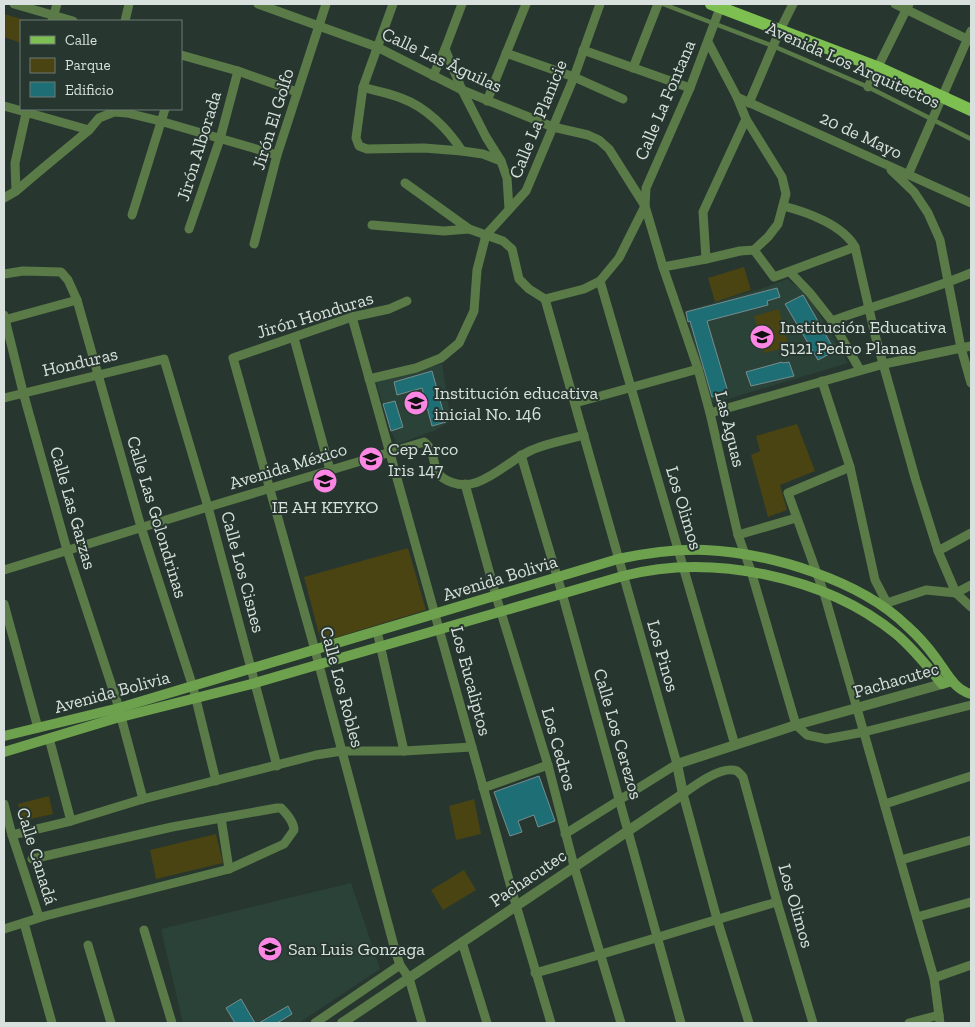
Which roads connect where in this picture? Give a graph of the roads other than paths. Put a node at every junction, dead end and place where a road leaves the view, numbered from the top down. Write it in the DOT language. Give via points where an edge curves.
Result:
graph roads {
  1 [pos="14,4"];
  2 [pos="57,4"];
  3 [pos="129,4"];
  4 [pos="258,4"];
  5 [pos="326,4"];
  6 [pos="393,4"];
  7 [pos="462,4"];
  8 [pos="526,4"];
  9 [pos="600,4"];
  10 [pos="658,4"];
  11 [pos="664,4"];
  12 [pos="793,4"];
  13 [pos="895,4"];
  14 [pos="716,6"];
  15 [pos="907,6"];
  16 [pos="53,18"];
  17 [pos="66,20"];
  18 [pos="125,20"];
  19 [pos="715,24"];
  20 [pos="318,25"];
  21 [pos="780,30"];
  22 [pos="970,37"];
  23 [pos="708,42"];
  24 [pos="773,46"];
  25 [pos="377,47"];
  26 [pos="445,49"];
  27 [pos="583,50"];
  28 [pos="506,52"];
  29 [pos="182,57"];
  30 [pos="877,67"];
  31 [pos="633,68"];
  32 [pos="238,71"];
  33 [pos="433,76"];
  34 [pos="574,76"];
  35 [pos="363,87"];
  36 [pos="868,87"];
  37 [pos="690,88"];
  38 [pos="462,90"];
  39 [pos="297,92"];
  40 [pos="944,96"];
  41 [pos="737,97"];
  42 [pos="623,99"];
  43 [pos="487,101"];
  44 [pos="749,103"];
  45 [pos="4,106"];
  46 [pos="20,110"];
  47 [pos="101,110"];
  48 [pos="165,110"];
  49 [pos="971,110"];
  50 [pos="26,111"];
  51 [pos="99,118"];
  52 [pos="746,119"];
  53 [pos="933,120"];
  54 [pos="160,121"];
  55 [pos="552,127"];
  56 [pos="89,130"];
  57 [pos="220,139"];
  58 [pos="971,139"];
  59 [pos="609,149"];
  60 [pos="462,151"];
  61 [pos="278,155"];
  62 [pos="501,161"];
  63 [pos="886,164"];
  64 [pos="908,175"];
  65 [pos="405,183"];
  66 [pos="16,191"];
  67 [pos="4,198"];
  68 [pos="971,202"];
  69 [pos="645,206"];
  70 [pos="783,206"];
  71 [pos="509,209"];
  72 [pos="132,215"];
  73 [pos="372,225"];
  74 [pos="189,229"];
  75 [pos="469,229"];
  76 [pos="486,235"];
  77 [pos="254,244"];
  78 [pos="855,247"];
  79 [pos="754,250"];
  80 [pos="706,259"];
  81 [pos="664,267"];
  82 [pos="790,272"];
  83 [pos="971,273"];
  84 [pos="4,274"];
  85 [pos="600,281"];
  86 [pos="948,283"];
  87 [pos="545,299"];
  88 [pos="77,300"];
  89 [pos="407,301"];
  90 [pos="869,307"];
  91 [pos="352,317"];
  92 [pos="4,318"];
  93 [pos="832,321"];
  94 [pos="294,338"];
  95 [pos="971,346"];
  96 [pos="961,348"];
  97 [pos="233,358"];
  98 [pos="164,359"];
  99 [pos="884,364"];
  100 [pos="698,369"];
  101 [pos="860,370"];
  102 [pos="99,374"];
  103 [pos="369,379"];
  104 [pos="822,381"];
  105 [pos="971,383"];
  106 [pos="631,387"];
  107 [pos="23,392"];
  108 [pos="4,398"];
  109 [pos="575,403"];
  110 [pos="710,413"];
  111 [pos="584,435"];
  112 [pos="390,452"];
  113 [pos="521,455"];
  114 [pos="850,467"];
  115 [pos="330,470"];
  116 [pos="465,484"];
  117 [pos="269,488"];
  118 [pos="208,506"];
  119 [pos="796,518"];
  120 [pos="141,527"];
  121 [pos="971,533"];
  122 [pos="738,535"];
  123 [pos="67,550"];
  124 [pos="680,550"];
  125 [pos="938,551"];
  126 [pos="746,556"];
  127 [pos="618,559"];
  128 [pos="684,567"];
  129 [pos="4,570"];
  130 [pos="751,571"];
  131 [pos="819,575"];
  132 [pos="623,576"];
  133 [pos="558,578"];
  134 [pos="971,585"];
  135 [pos="824,593"];
  136 [pos="956,593"];
  137 [pos="562,594"];
  138 [pos="496,596"];
  139 [pos="4,604"];
  140 [pos="886,605"];
  141 [pos="971,607"];
  142 [pos="501,612"];
  143 [pos="435,614"];
  144 [pos="440,630"];
  145 [pos="377,631"];
  146 [pos="380,646"];
  147 [pos="315,650"];
  148 [pos="319,665"];
  149 [pos="252,670"];
  150 [pos="255,683"];
  151 [pos="947,683"];
  152 [pos="192,687"];
  153 [pos="971,694"];
  154 [pos="195,698"];
  155 [pos="971,705"];
  156 [pos="857,709"];
  157 [pos="120,713"];
  158 [pos="796,725"];
  159 [pos="38,728"];
  160 [pos="864,732"];
  161 [pos="4,736"];
  162 [pos="49,738"];
  163 [pos="4,740"];
  164 [pos="735,745"];
  165 [pos="472,747"];
  166 [pos="342,750"];
  167 [pos="404,751"];
  168 [pos="5,752"];
  169 [pos="677,764"];
  170 [pos="548,765"];
  171 [pos="277,766"];
  172 [pos="737,771"];
  173 [pos="971,776"];
  174 [pos="216,781"];
  175 [pos="483,788"];
  176 [pos="683,794"];
  177 [pos="143,799"];
  178 [pos="620,800"];
  179 [pos="4,804"];
  180 [pos="885,804"];
  181 [pos="221,818"];
  182 [pos="72,821"];
  183 [pos="628,830"];
  184 [pos="565,834"];
  185 [pos="12,835"];
  186 [pos="971,840"];
  187 [pos="32,859"];
  188 [pos="900,860"];
  189 [pos="574,866"];
  190 [pos="229,869"];
  191 [pos="777,902"];
  192 [pos="971,902"];
  193 [pos="516,906"];
  194 [pos="39,917"];
  195 [pos="917,917"];
  196 [pos="717,919"];
  197 [pos="24,923"];
  198 [pos="4,929"];
  199 [pos="144,930"];
  200 [pos="656,937"];
  201 [pos="462,942"];
  202 [pos="88,945"];
  203 [pos="601,955"];
  204 [pos="400,965"];
  205 [pos="971,965"];
  206 [pos="535,973"];
  207 [pos="409,978"];
  208 [pos="934,978"];
  209 [pos="354,1019"];
  210 [pos="939,1019"];
  211 [pos="52,1023"];
  212 [pos="111,1023"];
  213 [pos="172,1023"];
  214 [pos="315,1023"];
  215 [pos="342,1023"];
  216 [pos="422,1023"];
  217 [pos="487,1023"];
  218 [pos="551,1023"];
  219 [pos="621,1023"];
  220 [pos="681,1023"];
  221 [pos="749,1023"];
  222 [pos="813,1023"];
  223 [pos="909,1023"];
  1 -- 16 [label="street"];
  2 -- 16 [label="street"];
  3 -- 18 [label="street"];
  4 -- 20 [label="street, Calle Las Águilas"];
  5 -- 20 [label="street, Jirón El Golfo"];
  6 -- 25 [label="street"];
  7 -- 26 [label="street"];
  8 -- 28 [label="street"];
  9 -- 27 [label="street, Calle La Planicie"];
  10 -- 31 [label="street"];
  11 -- 19 [label="lane, Avenida Los Arquitectos"];
  12 -- 21 [label="street"];
  13 -- 15 [label="street"];
  14 -- 19 [label="street, Calle La Fontana"];
  14 -- 21 [label="main road, Avenida Los Arquitectos"];
  15 -- 22 [label="street"];
  15 -- 30 [label="street"];
  16 -- 17 [label="street"];
  19 -- 23 [label="street, Calle La Fontana"];
  19 -- 24 [label="lane, Avenida Los Arquitectos"];
  20 -- 25 [label="street, Calle Las Águilas"];
  20 -- 39 [label="street, Jirón El Golfo"];
  21 -- 24 [label="street"];
  21 -- 30 [label="main road, Avenida Los Arquitectos"];
  22 -- 40 [label="street"];
  23 -- 37 [label="street, Calle La Fontana"];
  23 -- 41 [label="street"];
  24 -- 36 [label="lane, Avenida Los Arquitectos"];
  24 -- 44 [label="street"];
  25 -- 33 [label="street, Calle Las Águilas"];
  25 -- 35 [label="street"];
  26 -- 33 [label="street"];
  26 -- 38 [label="street"];
  27 -- 31 [label="street"];
  27 -- 34 [label="street, Calle La Planicie"];
  28 -- 34 [label="street"];
  28 -- 43 [label="street"];
  29 -- 32 [label="street"];
  30 -- 36 [label="street"];
  30 -- 40 [label="main road, Avenida Los Arquitectos"];
  31 -- 37 [label="street"];
  32 -- 39 [label="street"];
  32 -- 57 [label="street, Jirón Alborada"];
  33 -- 38 [label="street, Calle Las Águilas"];
  34 -- 42 [label="street"];
  34 -- 55 [label="street, Calle La Planicie"];
  35 -- 60 [label="street" via="402,98 421,109 450,133"];
  35 -- 60 [label="street" via="356,138 359,146 367,149"];
  36 -- 53 [label="lane, Avenida Los Arquitectos"];
  37 -- 69 [label="street, Calle La Fontana" via="646,188"];
  38 -- 43 [label="street, Calle Las Águilas"];
  38 -- 62 [label="street"];
  39 -- 61 [label="street, Jirón El Golfo"];
  40 -- 49 [label="main road, Avenida Los Arquitectos"];
  40 -- 53 [label="street"];
  41 -- 44 [label="street, 20 de Mayo"];
  41 -- 52 [label="street"];
  43 -- 55 [label="street, Calle Las Águilas"];
  44 -- 63 [label="street, 20 de Mayo"];
  45 -- 46 [label="street"];
  47 -- 51 [label="street"];
  48 -- 54 [label="street"];
  50 -- 56 [label="street"];
  50 -- 66 [label="street" via="15,163"];
  51 -- 54 [label="street" via="114,112"];
  51 -- 56 [label="street"];
  52 -- 70 [label="street" via="782,177 786,194"];
  52 -- 80 [label="street" via="703,212"];
  53 -- 58 [label="lane, Avenida Los Arquitectos"];
  53 -- 64 [label="street"];
  54 -- 57 [label="street"];
  54 -- 72 [label="street"];
  55 -- 59 [label="street, Calle Las Águilas" via="588,135"];
  55 -- 71 [label="street, Calle La Planicie" via="526,191"];
  56 -- 66 [label="street"];
  57 -- 61 [label="street"];
  57 -- 74 [label="street, Jirón Alborada"];
  59 -- 69 [label="street, Las Aguas"];
  60 -- 62 [label="street"];
  61 -- 77 [label="street, Jirón El Golfo"];
  62 -- 71 [label="street" via="507,178"];
  63 -- 64 [label="street, 20 de Mayo"];
  63 -- 86 [label="street" via="914,192 928,213 940,240"];
  64 -- 68 [label="street, 20 de Mayo"];
  65 -- 75 [label="street"];
  66 -- 67 [label="street"];
  69 -- 81 [label="street, Las Aguas"];
  69 -- 85 [label="street" via="619,258"];
  70 -- 78 [label="street" via="808,213 833,226 852,240"];
  70 -- 79 [label="street" via="778,224"];
  71 -- 76 [label="street, Calle La Planicie"];
  73 -- 75 [label="street" via="444,231"];
  75 -- 76 [label="street"];
  76 -- 87 [label="street" via="503,241 512,249 519,279"];
  76 -- 103 [label="street" via="477,270 474,311 459,343 433,362"];
  78 -- 82 [label="street"];
  78 -- 90 [label="street"];
  79 -- 80 [label="street"];
  79 -- 82 [label="street" via="774,277"];
  80 -- 81 [label="street"];
  81 -- 100 [label="street, Las Aguas"];
  82 -- 93 [label="street"];
  83 -- 86 [label="street"];
  84 -- 88 [label="street, Calle Las Golondrinas" via="61,272"];
  85 -- 87 [label="street" via="584,289"];
  85 -- 106 [label="street, Los Olimos"];
  86 -- 90 [label="street"];
  86 -- 96 [label="street"];
  87 -- 109 [label="street, Los Pinos"];
  88 -- 92 [label="street"];
  88 -- 102 [label="street, Calle Las Golondrinas"];
  89 -- 91 [label="street, Jirón Honduras" via="389,309"];
  90 -- 93 [label="street"];
  90 -- 99 [label="street"];
  91 -- 94 [label="street, Jirón Honduras"];
  91 -- 103 [label="street, Los Eucaliptos"];
  92 -- 107 [label="street, Calle Las Garzas"];
  93 -- 101 [label="street"];
  94 -- 97 [label="street, Jirón Honduras"];
  94 -- 115 [label="street"];
  95 -- 96 [label="street"];
  96 -- 99 [label="street"];
  96 -- 105 [label="street"];
  97 -- 117 [label="street, Calle Los Robles"];
  98 -- 102 [label="street, Honduras"];
  98 -- 118 [label="street, Calle Los Cisnes"];
  99 -- 101 [label="street"];
  99 -- 125 [label="street"];
  100 -- 106 [label="street"];
  100 -- 110 [label="street, Las Aguas"];
  101 -- 104 [label="street"];
  102 -- 107 [label="street, Honduras"];
  102 -- 120 [label="street, Calle Las Golondrinas"];
  103 -- 112 [label="street, Los Eucaliptos"];
  104 -- 110 [label="street"];
  104 -- 114 [label="street"];
  106 -- 109 [label="street"];
  106 -- 124 [label="street, Los Olimos"];
  107 -- 108 [label="street, Honduras"];
  107 -- 123 [label="street, Calle Las Garzas"];
  109 -- 111 [label="street, Los Pinos"];
  110 -- 122 [label="street, Las Aguas"];
  111 -- 113 [label="street"];
  111 -- 127 [label="street, Los Pinos"];
  112 -- 115 [label="street, Avenida México"];
  112 -- 116 [label="street, Avenida México" via="424,442 432,451 441,477"];
  112 -- 143 [label="street, Los Eucaliptos"];
  113 -- 116 [label="street" via="488,478"];
  113 -- 133 [label="street, Calle Los Cerezos"];
  114 -- 119 [label="street" via="788,493"];
  114 -- 140 [label="street" via="875,580"];
  115 -- 117 [label="street, Avenida México"];
  116 -- 138 [label="street, Los Cedros"];
  117 -- 118 [label="street, Avenida México"];
  117 -- 147 [label="street, Calle Los Robles"];
  118 -- 120 [label="street, Avenida México"];
  118 -- 149 [label="street, Calle Los Cisnes"];
  119 -- 122 [label="street"];
  119 -- 131 [label="street"];
  120 -- 123 [label="street, Avenida México"];
  120 -- 152 [label="street, Calle Las Golondrinas"];
  121 -- 125 [label="street"];
  122 -- 126 [label="street, Las Aguas"];
  123 -- 129 [label="street, Avenida México"];
  123 -- 157 [label="street, Calle Las Garzas"];
  124 -- 126 [label="main road, Avenida Bolivia"];
  124 -- 127 [label="main road, Avenida Bolivia"];
  124 -- 128 [label="street, Los Olimos"];
  125 -- 136 [label="street"];
  126 -- 130 [label="street, Las Aguas"];
  126 -- 131 [label="main road, Avenida Bolivia"];
  127 -- 132 [label="street, Los Pinos"];
  127 -- 133 [label="main road, Avenida Bolivia"];
  128 -- 130 [label="main road, Avenida Bolivia"];
  128 -- 132 [label="main road, Avenida Bolivia"];
  128 -- 164 [label="street, Los Olimos"];
  130 -- 135 [label="main road, Avenida Bolivia"];
  130 -- 158 [label="street, Las Aguas"];
  131 -- 135 [label="street"];
  131 -- 140 [label="main road, Avenida Bolivia"];
  132 -- 137 [label="main road, Avenida Bolivia"];
  132 -- 169 [label="street, Los Pinos"];
  133 -- 137 [label="street, Calle Los Cerezos"];
  133 -- 138 [label="main road, Avenida Bolivia"];
  134 -- 136 [label="street"];
  135 -- 151 [label="main road, Avenida Bolivia" via="860,608 897,634"];
  135 -- 156 [label="street"];
  136 -- 140 [label="street" via="926,590"];
  136 -- 141 [label="street"];
  137 -- 142 [label="main road, Avenida Bolivia"];
  137 -- 178 [label="street, Calle Los Cerezos"];
  138 -- 142 [label="street, Los Cedros"];
  138 -- 143 [label="main road, Avenida Bolivia"];
  139 -- 159 [label="street"];
  140 -- 151 [label="main road, Avenida Bolivia" via="934,656"];
  142 -- 144 [label="main road, Avenida Bolivia"];
  142 -- 170 [label="street, Los Cedros"];
  143 -- 144 [label="street, Los Eucaliptos"];
  143 -- 145 [label="main road, Avenida Bolivia"];
  144 -- 146 [label="main road, Avenida Bolivia"];
  144 -- 165 [label="street, Los Eucaliptos"];
  145 -- 146 [label="street"];
  145 -- 147 [label="main road, Avenida Bolivia"];
  146 -- 148 [label="main road, Avenida Bolivia"];
  146 -- 167 [label="street"];
  147 -- 148 [label="street, Calle Los Robles"];
  147 -- 149 [label="main road, Avenida Bolivia"];
  148 -- 150 [label="main road, Avenida Bolivia"];
  148 -- 166 [label="street, Calle Los Robles"];
  149 -- 150 [label="street, Calle Los Cisnes"];
  149 -- 152 [label="main road, Avenida Bolivia"];
  150 -- 154 [label="main road, Avenida Bolivia"];
  150 -- 171 [label="street, Calle Los Cisnes"];
  151 -- 153 [label="main road, Avenida Bolivia"];
  151 -- 156 [label="street, Pachacutec"];
  152 -- 154 [label="street, Calle Las Golondrinas"];
  152 -- 157 [label="main road, Avenida Bolivia"];
  154 -- 157 [label="main road, Avenida Bolivia"];
  154 -- 174 [label="street, Calle Las Golondrinas"];
  155 -- 160 [label="street"];
  156 -- 158 [label="street, Pachacutec"];
  156 -- 160 [label="street"];
  157 -- 159 [label="main road, Avenida Bolivia"];
  157 -- 162 [label="main road, Avenida Bolivia"];
  157 -- 177 [label="street, Calle Las Garzas"];
  158 -- 160 [label="street" via="807,735 826,739"];
  158 -- 164 [label="street, Pachacutec"];
  159 -- 161 [label="main road, Avenida Bolivia"];
  160 -- 180 [label="street"];
  162 -- 168 [label="main road, Avenida Bolivia"];
  162 -- 182 [label="street"];
  163 -- 168 [label="main road"];
  164 -- 169 [label="street, Pachacutec"];
  165 -- 167 [label="street"];
  165 -- 175 [label="street, Los Eucaliptos"];
  166 -- 167 [label="street"];
  166 -- 171 [label="street"];
  166 -- 204 [label="street, Calle Los Robles"];
  169 -- 176 [label="street, Los Pinos"];
  169 -- 178 [label="street"];
  170 -- 175 [label="street"];
  170 -- 184 [label="street, Los Cedros"];
  171 -- 174 [label="street"];
  172 -- 176 [label="street, Pachacutec" via="704,778"];
  172 -- 191 [label="street, Los Olimos" via="743,777"];
  173 -- 180 [label="street"];
  174 -- 177 [label="street"];
  175 -- 193 [label="street, Los Eucaliptos"];
  176 -- 183 [label="street, Pachacutec"];
  176 -- 196 [label="street, Los Pinos"];
  177 -- 182 [label="street"];
  178 -- 183 [label="street, Calle Los Cerezos"];
  178 -- 184 [label="street"];
  179 -- 185 [label="street, Calle Canadá"];
  180 -- 188 [label="street"];
  181 -- 187 [label="street"];
  181 -- 190 [label="street"];
  181 -- 190 [label="street" via="281,808 294,826 284,844"];
  182 -- 185 [label="street"];
  183 -- 189 [label="street, Pachacutec"];
  183 -- 200 [label="street, Calle Los Cerezos"];
  184 -- 189 [label="street, Los Cedros"];
  185 -- 194 [label="street, Calle Canadá"];
  186 -- 188 [label="street"];
  188 -- 195 [label="street"];
  189 -- 193 [label="street, Pachacutec"];
  189 -- 203 [label="street, Los Cedros"];
  190 -- 194 [label="street"];
  191 -- 196 [label="street"];
  191 -- 222 [label="street, Los Olimos"];
  192 -- 195 [label="street"];
  193 -- 201 [label="street, Pachacutec"];
  193 -- 206 [label="street, Los Eucaliptos"];
  194 -- 197 [label="street"];
  195 -- 208 [label="street"];
  196 -- 200 [label="street"];
  196 -- 221 [label="street, Los Pinos"];
  197 -- 198 [label="street"];
  197 -- 211 [label="street, Calle Canadá"];
  199 -- 213 [label="street"];
  200 -- 203 [label="street"];
  200 -- 220 [label="street, Calle Los Cerezos"];
  201 -- 207 [label="street, Pachacutec"];
  201 -- 217 [label="street"];
  202 -- 212 [label="street"];
  203 -- 206 [label="street"];
  203 -- 219 [label="street, Los Cedros"];
  204 -- 207 [label="street, Calle Los Robles"];
  204 -- 214 [label="street"];
  205 -- 208 [label="street"];
  206 -- 218 [label="street, Los Eucaliptos"];
  207 -- 209 [label="street, Pachacutec"];
  207 -- 216 [label="street, Calle Los Robles"];
  208 -- 210 [label="street"];
  209 -- 215 [label="street, Pachacutec"];
  210 -- 223 [label="street"];
}
